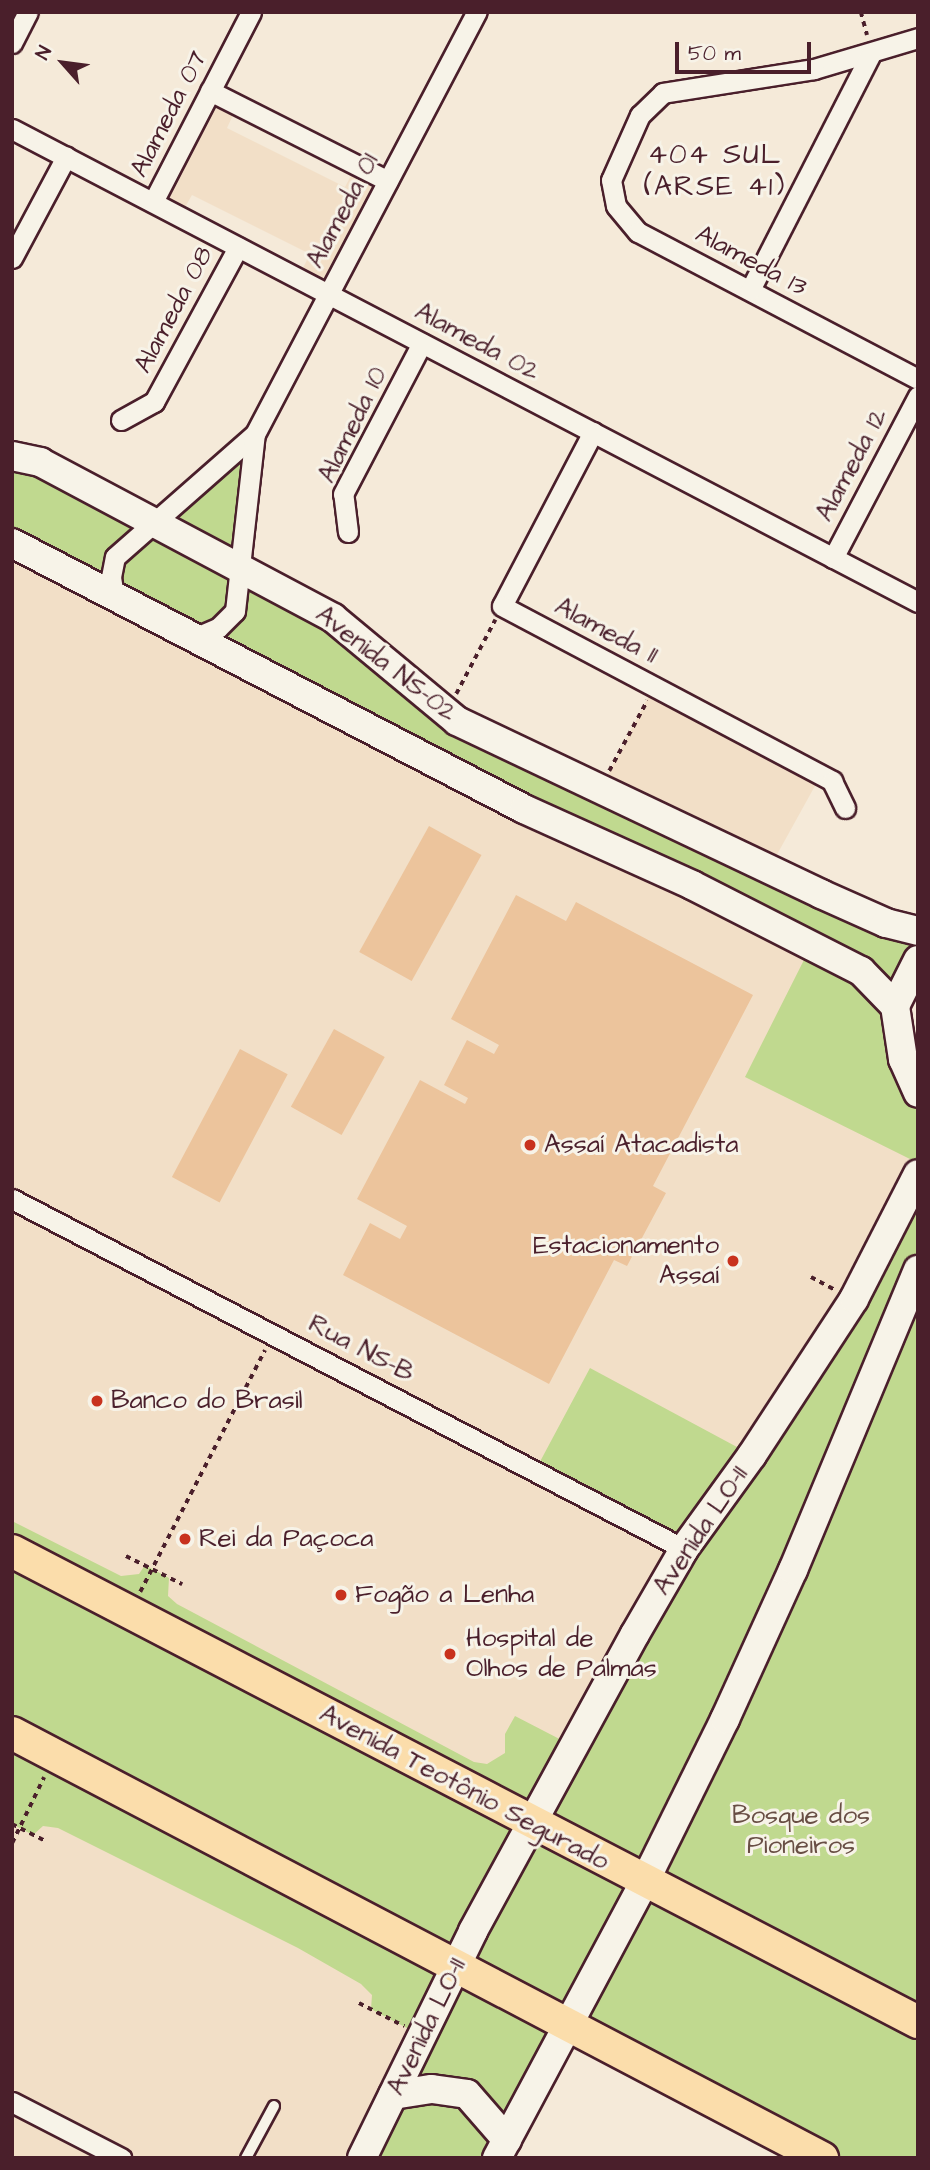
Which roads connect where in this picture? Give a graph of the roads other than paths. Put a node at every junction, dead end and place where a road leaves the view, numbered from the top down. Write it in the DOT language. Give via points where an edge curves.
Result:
graph roads {
  1 [pos="28,12"];
  2 [pos="251,12"];
  3 [pos="477,12"];
  4 [pos="918,38"];
  5 [pos="12,43"];
  6 [pos="871,54"];
  7 [pos="210,90"];
  8 [pos="12,129"];
  9 [pos="66,157"];
  10 [pos="388,181"];
  11 [pos="153,202"];
  12 [pos="238,247"];
  13 [pos="12,258"];
  14 [pos="750,290"];
  15 [pos="329,295"];
  16 [pos="422,343"];
  17 [pos="918,379"];
  18 [pos="918,396"];
  19 [pos="121,420"];
  20 [pos="593,432"];
  21 [pos="256,434"];
  22 [pos="12,456"];
  23 [pos="154,522"];
  24 [pos="348,532"];
  25 [pos="12,544"];
  26 [pos="833,558"];
  27 [pos="242,569"];
  28 [pos="114,596"];
  29 [pos="918,602"];
  30 [pos="194,638"];
  31 [pos="845,808"];
  32 [pos="918,931"];
  33 [pos="918,960"];
  34 [pos="895,1006"];
  35 [pos="918,1093"];
  36 [pos="918,1174"];
  37 [pos="12,1199"];
  38 [pos="918,1270"];
  39 [pos="684,1549"];
  40 [pos="12,1551"];
  41 [pos="12,1733"];
  42 [pos="532,1824"];
  43 [pos="644,1883"];
  44 [pos="457,1965"];
  45 [pos="918,2022"];
  46 [pos="570,2026"];
  47 [pos="393,2095"];
  48 [pos="12,2102"];
  49 [pos="274,2106"];
  50 [pos="502,2149"];
  51 [pos="94,2152"];
  52 [pos="121,2158"];
  53 [pos="246,2158"];
  54 [pos="362,2158"];
  55 [pos="822,2158"];
  1 -- 5 [label="street"];
  2 -- 7 [label="street, Alameda 07"];
  3 -- 10 [label="street, Alameda 01"];
  4 -- 6 [label="street, Alameda 13"];
  6 -- 14 [label="street"];
  6 -- 14 [label="street, Alameda 13" via="751,81 663,93 640,115 611,180 616,206 638,232"];
  7 -- 10 [label="street"];
  7 -- 11 [label="street, Alameda 07"];
  8 -- 9 [label="street, Alameda 02"];
  9 -- 11 [label="street, Alameda 02"];
  9 -- 13 [label="street"];
  10 -- 15 [label="street, Alameda 01"];
  11 -- 12 [label="street, Alameda 02"];
  12 -- 15 [label="street, Alameda 02"];
  12 -- 19 [label="street, Alameda 08" via="154,402"];
  14 -- 17 [label="street, Alameda 13"];
  15 -- 16 [label="street, Alameda 02"];
  15 -- 21 [label="street, Alameda 01"];
  16 -- 20 [label="street, Alameda 02"];
  16 -- 24 [label="street, Alameda 10" via="343,494"];
  18 -- 26 [label="street, Alameda 12"];
  20 -- 26 [label="street, Alameda 02"];
  20 -- 31 [label="street, Alameda 11" via="502,606 832,780"];
  21 -- 23 [label="street, Alameda 01"];
  21 -- 27 [label="street, Alameda 01"];
  22 -- 23 [label="street, Avenida NS-02" via="40,462"];
  23 -- 27 [label="street, Avenida NS-02"];
  23 -- 28 [label="street, Alameda 01" via="115,557"];
  25 -- 28 [label="street, Avenida NS-02"];
  26 -- 29 [label="street, Alameda 02"];
  27 -- 30 [label="street, Alameda 01" via="235,611 218,628"];
  27 -- 32 [label="street, Avenida NS-02" via="333,618 446,712 886,923"];
  28 -- 30 [label="street, Avenida NS-02"];
  30 -- 34 [label="street, Avenida NS-02" via="524,809 692,885 861,971"];
  33 -- 34 [label="street"];
  34 -- 35 [label="street" via="903,1059"];
  36 -- 39 [label="street, Avenida LO-11" via="855,1299"];
  37 -- 39 [label="street, Rua NS-B"];
  38 -- 43 [label="street" via="793,1570"];
  39 -- 42 [label="street, Avenida LO-11"];
  40 -- 42 [label="main road, Avenida Teotônio Segurado"];
  41 -- 44 [label="main road"];
  42 -- 43 [label="main road, Avenida Teotônio Segurado"];
  42 -- 44 [label="street, Avenida LO-11"];
  43 -- 45 [label="main road, Avenida Teotônio Segurado"];
  43 -- 46 [label="street"];
  44 -- 46 [label="main road"];
  44 -- 47 [label="street, Avenida LO-11"];
  46 -- 50 [label="street"];
  46 -- 55 [label="main road"];
  47 -- 50 [label="street" via="432,2090 467,2094"];
  47 -- 54 [label="street, Avenida LO-11"];
  48 -- 51 [label="street"];
  49 -- 53 [label="lane"];
  51 -- 52 [label="street"];
}
